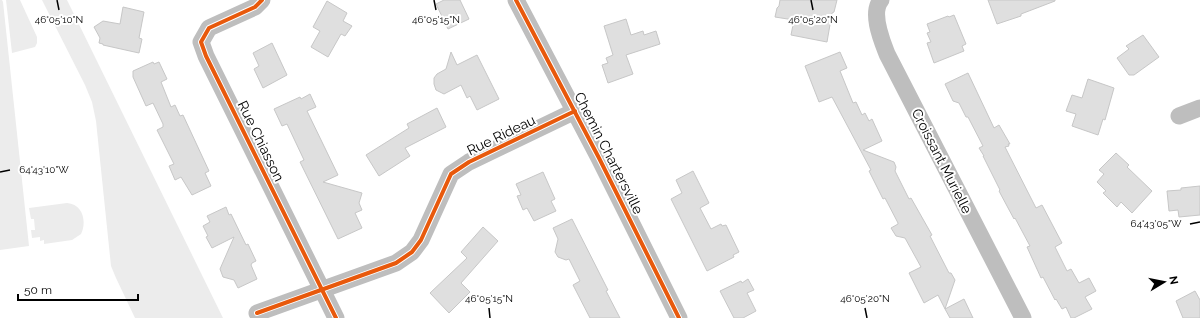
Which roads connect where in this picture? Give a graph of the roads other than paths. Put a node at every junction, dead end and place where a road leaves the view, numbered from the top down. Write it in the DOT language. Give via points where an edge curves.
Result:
graph roads {
  1 [pos="262,0"];
  2 [pos="516,0"];
  3 [pos="881,0"];
  4 [pos="1200,108"];
  5 [pos="575,111"];
  6 [pos="1179,116"];
  7 [pos="322,290"];
  8 [pos="257,313"];
  9 [pos="336,318"];
  10 [pos="679,318"];
  11 [pos="1023,318"];
  1 -- 7 [label="street, Rue Chiasson" via="255,7 209,28 200,42"];
  2 -- 5 [label="street, Chemin Chartersville"];
  3 -- 11 [label="street, Croissant Murielle" via="878,4 877,25 887,54"];
  4 -- 6 [label="street"];
  5 -- 7 [label="street, Rue Rideau" via="469,162 451,174 412,252 390,265"];
  5 -- 10 [label="street, Chemin Chartersville"];
  7 -- 8 [label="street, Rue Rideau"];
  7 -- 9 [label="street, Rue Chiasson"];
}
